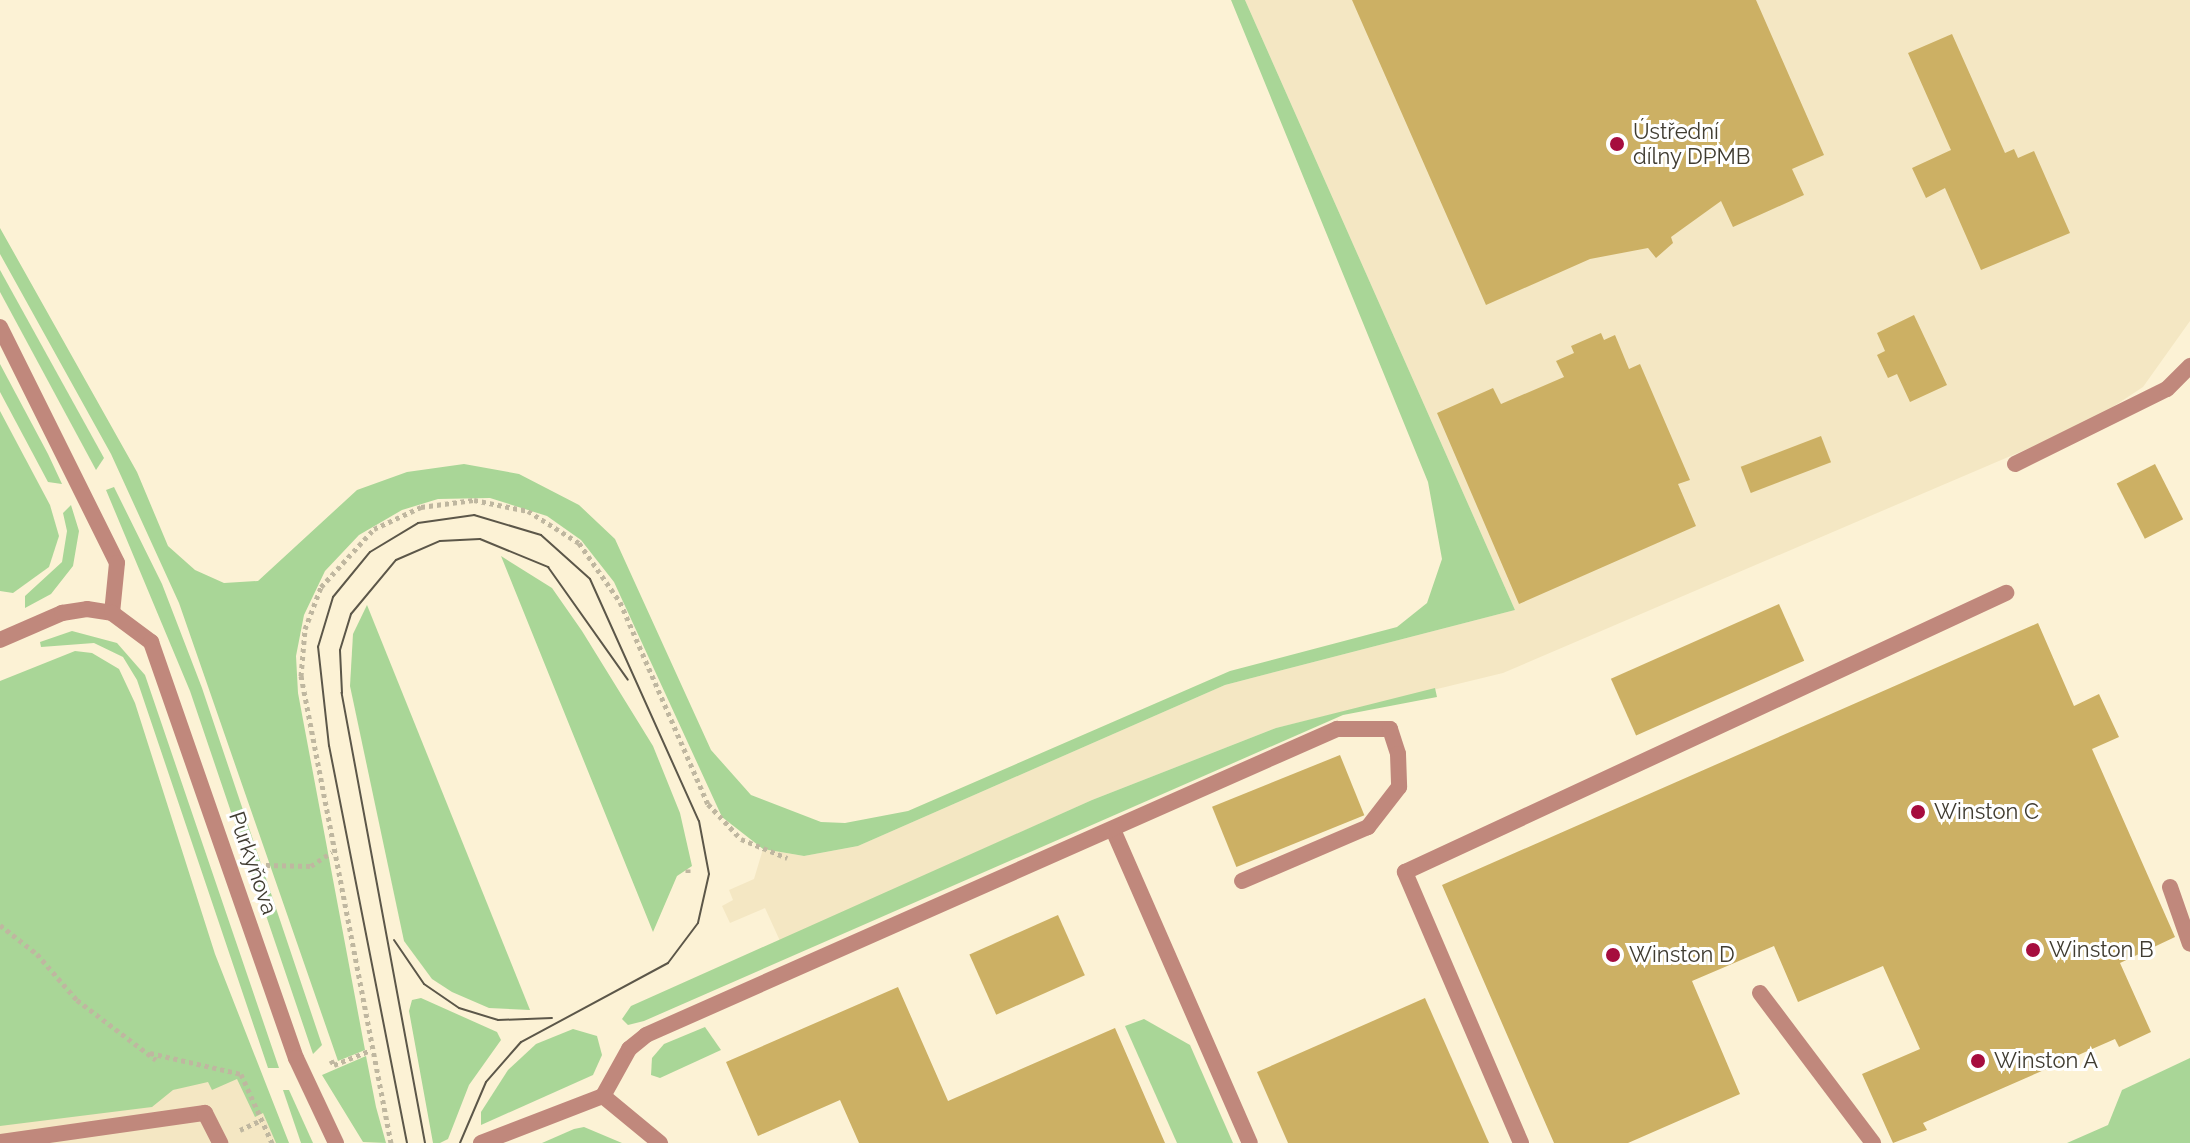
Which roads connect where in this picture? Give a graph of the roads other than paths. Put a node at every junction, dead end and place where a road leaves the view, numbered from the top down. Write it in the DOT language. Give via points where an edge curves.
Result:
graph roads {
  1 [pos="0,327"];
  2 [pos="2190,366"];
  3 [pos="2015,464"];
  4 [pos="2006,593"];
  5 [pos="112,613"];
  6 [pos="0,640"];
  7 [pos="1114,832"];
  8 [pos="1242,881"];
  9 [pos="2170,887"];
  10 [pos="2190,944"];
  11 [pos="1760,993"];
  12 [pos="603,1096"];
  13 [pos="0,1142"];
  14 [pos="220,1143"];
  15 [pos="336,1143"];
  16 [pos="481,1143"];
  17 [pos="660,1143"];
  18 [pos="1250,1143"];
  19 [pos="1521,1143"];
  20 [pos="1873,1143"];
  1 -- 5 [label="street" via="117,563"];
  2 -- 3 [label="street" via="2167,389"];
  4 -- 19 [label="street" via="1405,872"];
  5 -- 6 [label="street" via="62,613"];
  5 -- 15 [label="street, Purkyňova" via="135,625 161,662 296,1058"];
  7 -- 8 [label="street" via="1337,729 1390,729 1399,787 1368,827"];
  7 -- 12 [label="street" via="646,1035 629,1049"];
  7 -- 18 [label="street"];
  9 -- 10 [label="street"];
  11 -- 20 [label="street"];
  12 -- 16 [label="street"];
  12 -- 17 [label="street"];
  13 -- 14 [label="street" via="205,1113"];
}
